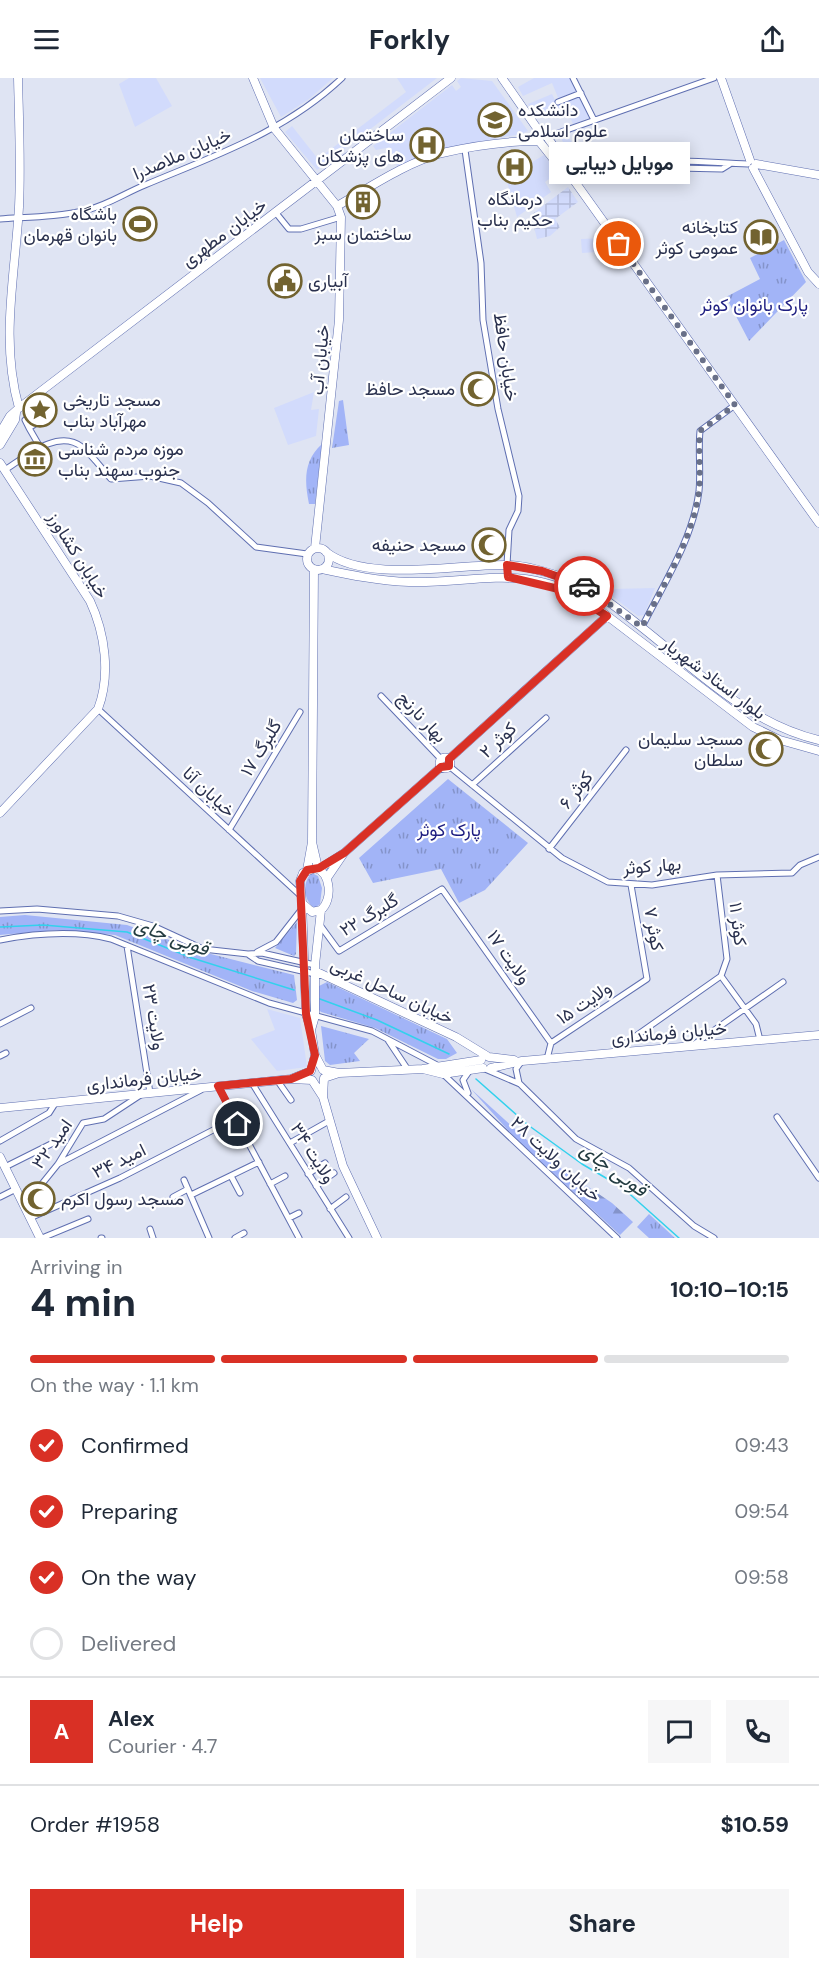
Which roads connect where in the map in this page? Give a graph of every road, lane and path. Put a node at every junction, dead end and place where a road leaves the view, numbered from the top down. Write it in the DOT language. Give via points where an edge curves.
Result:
graph roads {
  1 [pos="18,78"];
  2 [pos="253,78"];
  3 [pos="342,78"];
  4 [pos="451,78"];
  5 [pos="502,78"];
  6 [pos="573,78"];
  7 [pos="714,78"];
  8 [pos="721,78"];
  9 [pos="581,93"];
  10 [pos="558,102"];
  11 [pos="594,120"];
  12 [pos="274,128"];
  13 [pos="544,138"];
  14 [pos="465,150"];
  15 [pos="752,164"];
  16 [pos="568,172"];
  17 [pos="819,175"];
  18 [pos="317,181"];
  19 [pos="337,206"];
  20 [pos="276,213"];
  21 [pos="341,217"];
  22 [pos="18,218"];
  23 [pos="0,219"];
  24 [pos="819,284"];
  25 [pos="735,405"];
  26 [pos="18,411"];
  27 [pos="29,428"];
  28 [pos="0,433"];
  29 [pos="0,445"];
  30 [pos="40,447"];
  31 [pos="2,466"];
  32 [pos="819,523"];
  33 [pos="315,548"];
  34 [pos="326,552"];
  35 [pos="308,554"];
  36 [pos="507,565"];
  37 [pos="318,569"];
  38 [pos="508,577"];
  39 [pos="607,616"];
  40 [pos="642,627"];
  41 [pos="679,656"];
  42 [pos="672,665"];
  43 [pos="381,696"];
  44 [pos="98,709"];
  45 [pos="300,712"];
  46 [pos="546,718"];
  47 [pos="819,740"];
  48 [pos="626,750"];
  49 [pos="819,751"];
  50 [pos="445,763"];
  51 [pos="472,785"];
  52 [pos="0,813"];
  53 [pos="229,830"];
  54 [pos="312,842"];
  55 [pos="549,849"];
  56 [pos="344,853"];
  57 [pos="819,857"];
  58 [pos="318,868"];
  59 [pos="307,870"];
  60 [pos="717,874"];
  61 [pos="327,878"];
  62 [pos="631,885"];
  63 [pos="442,889"];
  64 [pos="302,903"];
  65 [pos="321,910"];
  66 [pos="0,911"];
  67 [pos="320,925"];
  68 [pos="0,940"];
  69 [pos="127,946"];
  70 [pos="248,954"];
  71 [pos="304,964"];
  72 [pos="315,970"];
  73 [pos="303,973"];
  74 [pos="722,976"];
  75 [pos="647,979"];
  76 [pos="783,982"];
  77 [pos="31,1008"];
  78 [pos="745,1008"];
  79 [pos="306,1014"];
  80 [pos="315,1016"];
  81 [pos="0,1024"];
  82 [pos="311,1030"];
  83 [pos="819,1035"];
  84 [pos="456,1037"];
  85 [pos="387,1039"];
  86 [pos="760,1040"];
  87 [pos="551,1042"];
  88 [pos="691,1046"];
  89 [pos="612,1053"];
  90 [pos="315,1055"];
  91 [pos="547,1059"];
  92 [pos="522,1061"];
  93 [pos="484,1063"];
  94 [pos="408,1070"];
  95 [pos="441,1070"];
  96 [pos="471,1070"];
  97 [pos="310,1071"];
  98 [pos="324,1074"];
  99 [pos="291,1079"];
  100 [pos="278,1080"];
  101 [pos="312,1080"];
  102 [pos="252,1083"];
  103 [pos="520,1084"];
  104 [pos="218,1086"];
  105 [pos="206,1088"];
  106 [pos="147,1093"];
  107 [pos="322,1098"];
  108 [pos="291,1100"];
  109 [pos="56,1102"];
  110 [pos="474,1102"];
  111 [pos="0,1108"];
  112 [pos="777,1117"];
  113 [pos="329,1120"];
  114 [pos="219,1127"];
  115 [pos="0,1141"];
  116 [pos="52,1143"];
  117 [pos="290,1143"];
  118 [pos="0,1158"];
  119 [pos="259,1162"];
  120 [pos="325,1163"];
  121 [pos="58,1164"];
  122 [pos="5,1167"];
  123 [pos="334,1173"];
  124 [pos="308,1174"];
  125 [pos="231,1176"];
  126 [pos="285,1176"];
  127 [pos="819,1178"];
  128 [pos="184,1180"];
  129 [pos="270,1184"];
  130 [pos="316,1186"];
  131 [pos="16,1189"];
  132 [pos="190,1192"];
  133 [pos="240,1193"];
  134 [pos="0,1197"];
  135 [pos="173,1197"];
  136 [pos="346,1197"];
  137 [pos="24,1206"];
  138 [pos="330,1209"];
  139 [pos="299,1213"];
  140 [pos="30,1218"];
  141 [pos="289,1218"];
  142 [pos="88,1219"];
  143 [pos="150,1229"];
  144 [pos="244,1233"];
  145 [pos="373,1236"];
  146 [pos="41,1238"];
  147 [pos="153,1238"];
  148 [pos="209,1238"];
  149 [pos="235,1238"];
  150 [pos="299,1238"];
  151 [pos="349,1238"];
  152 [pos="617,1238"];
  153 [pos="714,1238"];
  1 -- 22 [label="main road"];
  2 -- 12 [label="main road, خیابان آب"];
  3 -- 12 [label="street, خیابان ملاصدرا" via="312,105"];
  4 -- 18 [label="main road, خیابان مطهری"];
  5 -- 13 [label="main road"];
  6 -- 9 [label="street"];
  7 -- 11 [label="street"];
  8 -- 15 [label="main road"];
  9 -- 10 [label="street"];
  9 -- 11 [label="street"];
  11 -- 13 [label="street"];
  12 -- 18 [label="main road, خیابان آب"];
  12 -- 22 [label="street, خیابان ملاصدرا" via="111,203 59,216"];
  13 -- 14 [label="main road"];
  13 -- 16 [label="main road" via="562,170"];
  14 -- 19 [label="main road" via="440,154 409,167"];
  14 -- 36 [label="street, خیابان حافظ" via="481,263 483,320 498,409 519,496 518,512 509,530"];
  15 -- 16 [label="street" via="732,163 722,169 681,168 669,162 588,164"];
  15 -- 17 [label="main road"];
  15 -- 24 [label="main road" via="808,272"];
  16 -- 25 [label="main road"];
  18 -- 19 [label="main road, خیابان آب"];
  18 -- 20 [label="main road, خیابان مطهری"];
  19 -- 21 [label="main road, خیابان آب"];
  20 -- 21 [label="street" via="290,228 298,229"];
  20 -- 26 [label="main road, خیابان مطهری"];
  21 -- 33 [label="main road, خیابان آب" via="339,320"];
  22 -- 23 [label="street, خیابان ملاصدرا"];
  22 -- 26 [label="main road" via="5,339"];
  25 -- 32 [label="main road"];
  25 -- 40 [label="street" via="700,431 695,509"];
  26 -- 28 [label="main road, خیابان مطهری" via="10,416"];
  26 -- 29 [label="main road, خیابان مطهری"];
  27 -- 30 [label="street"];
  30 -- 31 [label="street"];
  30 -- 35 [label="street" via="75,443 111,479 150,476 186,485 253,546"];
  31 -- 44 [label="main road, خیابان کشاورز" via="65,560 100,623 103,686"];
  33 -- 34 [label="main road"];
  33 -- 35 [label="main road"];
  34 -- 36 [label="main road, بلوار استاد شهریار" via="342,562 385,568"];
  34 -- 37 [label="main road" via="328,561"];
  35 -- 37 [label="main road" via="308,565"];
  36 -- 38 [label="main road"];
  36 -- 40 [label="main road, بلوار استاد شهریار" via="575,582"];
  37 -- 38 [label="main road, بلوار استاد شهریار" via="411,582"];
  37 -- 54 [label="main road"];
  38 -- 39 [label="main road, بلوار استاد شهریار" via="567,591"];
  39 -- 42 [label="main road, بلوار استاد شهریار"];
  39 -- 50 [label="main road"];
  40 -- 41 [label="main road, بلوار استاد شهریار"];
  41 -- 42 [label="main road"];
  41 -- 47 [label="main road, بلوار استاد شهریار" via="758,717 793,734"];
  42 -- 49 [label="main road, بلوار استاد شهریار" via="762,732"];
  43 -- 50 [label="street, بهار نارنج"];
  44 -- 52 [label="main road"];
  44 -- 53 [label="street, خیابان آنا"];
  45 -- 53 [label="street, گلبرگ ۱۷"];
  46 -- 51 [label="street, کوثر ۲"];
  48 -- 55 [label="street, کوثر ۶"];
  50 -- 51 [label="street, بهار کوثر"];
  50 -- 56 [label="main road"];
  51 -- 55 [label="street, بهار کوثر"];
  53 -- 64 [label="street, خیابان آنا"];
  54 -- 58 [label="main road"];
  54 -- 59 [label="main road"];
  55 -- 62 [label="street, بهار کوثر" via="599,879"];
  56 -- 58 [label="main road"];
  56 -- 61 [label="main road"];
  57 -- 60 [label="street, بهار کوثر" via="792,873"];
  58 -- 59 [label="main road"];
  58 -- 61 [label="main road"];
  59 -- 64 [label="main road" via="301,877"];
  60 -- 62 [label="street, بهار کوثر"];
  60 -- 74 [label="street, کوثر ۱۱" via="727,960"];
  61 -- 65 [label="main road" via="328,900"];
  62 -- 75 [label="street, کوثر ۷"];
  63 -- 67 [label="street, گلبرگ ۲۲" via="339,951"];
  63 -- 87 [label="street, ولایت ۱۷"];
  64 -- 65 [label="main road" via="312,912"];
  64 -- 70 [label="street" via="276,942"];
  64 -- 71 [label="main road"];
  65 -- 67 [label="main road"];
  66 -- 70 [label="street, خیابان ساحل غربی" via="36,909 118,916 153,926 202,949"];
  67 -- 72 [label="main road"];
  68 -- 69 [label="street, خیابان ولایت ۲۸" via="89,933"];
  69 -- 79 [label="street, خیابان ولایت ۲۸" via="263,1001"];
  69 -- 106 [label="street, ولایت ۲۳"];
  70 -- 71 [label="street, خیابان ساحل غربی" via="262,953"];
  70 -- 73 [label="street, خیابان ساحل غربی" via="258,961"];
  71 -- 72 [label="street, خیابان ساحل غربی"];
  71 -- 73 [label="main road"];
  72 -- 73 [label="street, خیابان ساحل غربی"];
  72 -- 80 [label="main road"];
  72 -- 84 [label="main road, خیابان ساحل غربی"];
  73 -- 79 [label="main road"];
  74 -- 78 [label="street"];
  74 -- 89 [label="street"];
  75 -- 87 [label="street, ولایت ۱۵"];
  76 -- 78 [label="street"];
  77 -- 81 [label="street"];
  78 -- 86 [label="street" via="756,1024"];
  78 -- 88 [label="street"];
  79 -- 80 [label="street, خیابان ولایت ۲۸"];
  79 -- 82 [label="main road"];
  80 -- 82 [label="main road"];
  80 -- 85 [label="street, خیابان ولایت ۲۸" via="372,1031"];
  82 -- 90 [label="main road"];
  83 -- 86 [label="main road, خیابان فرمانداری"];
  84 -- 93 [label="main road, خیابان ساحل غربی"];
  84 -- 93 [label="main road, خیابان ساحل غربی"];
  85 -- 94 [label="street"];
  85 -- 95 [label="street, خیابان ولایت ۲۸"];
  86 -- 88 [label="main road, خیابان فرمانداری"];
  87 -- 91 [label="street, ولایت ۱۵"];
  88 -- 89 [label="main road, خیابان فرمانداری"];
  89 -- 91 [label="main road, خیابان فرمانداری"];
  90 -- 97 [label="main road"];
  90 -- 98 [label="main road"];
  91 -- 92 [label="main road, خیابان فرمانداری"];
  92 -- 93 [label="main road, خیابان فرمانداری"];
  92 -- 103 [label="street" via="516,1069"];
  93 -- 95 [label="main road, خیابان فرمانداری"];
  93 -- 96 [label="main road, خیابان فرمانداری"];
  93 -- 103 [label="street"];
  94 -- 95 [label="main road, خیابان فرمانداری"];
  94 -- 98 [label="main road, خیابان فرمانداری"];
  95 -- 96 [label="main road, خیابان فرمانداری"];
  95 -- 110 [label="street, خیابان ولایت ۲۸"];
  96 -- 110 [label="street, خیابان ولایت ۲۸" via="463,1085"];
  97 -- 98 [label="main road, خیابان فرمانداری" via="317,1067"];
  97 -- 99 [label="main road, خیابان فرمانداری"];
  97 -- 101 [label="main road"];
  98 -- 101 [label="main road, خیابان فرمانداری" via="318,1082"];
  98 -- 107 [label="main road"];
  99 -- 100 [label="main road, خیابان فرمانداری"];
  99 -- 101 [label="main road, خیابان فرمانداری"];
  100 -- 102 [label="main road, خیابان فرمانداری"];
  100 -- 108 [label="street"];
  101 -- 107 [label="main road"];
  102 -- 104 [label="main road, خیابان فرمانداری"];
  102 -- 117 [label="street, ولایت ۳۴"];
  103 -- 153 [label="street" via="576,1139 630,1168 694,1226"];
  104 -- 105 [label="main road, خیابان فرمانداری"];
  104 -- 119 [label="street"];
  105 -- 106 [label="main road, خیابان فرمانداری"];
  105 -- 121 [label="street"];
  106 -- 109 [label="main road, خیابان فرمانداری"];
  106 -- 121 [label="street, امید ۳۲" via="110,1116 82,1123"];
  107 -- 113 [label="main road"];
  109 -- 111 [label="main road, خیابان فرمانداری"];
  109 -- 115 [label="street" via="49,1113"];
  110 -- 152 [label="street, خیابان ولایت ۲۸"];
  112 -- 127 [label="street"];
  113 -- 117 [label="street"];
  113 -- 145 [label="main road" via="343,1166"];
  114 -- 140 [label="street, امید ۳۴" via="120,1178"];
  116 -- 122 [label="street"];
  117 -- 124 [label="street, ولایت ۳۴"];
  118 -- 122 [label="main road"];
  119 -- 125 [label="street"];
  119 -- 129 [label="street"];
  120 -- 124 [label="street"];
  121 -- 137 [label="street, امید ۳۲"];
  122 -- 131 [label="main road"];
  123 -- 130 [label="street"];
  124 -- 130 [label="street, ولایت ۳۴"];
  125 -- 132 [label="street"];
  125 -- 133 [label="street"];
  126 -- 129 [label="street"];
  128 -- 132 [label="street"];
  129 -- 141 [label="street"];
  130 -- 138 [label="street, ولایت ۳۴"];
  131 -- 134 [label="street"];
  131 -- 137 [label="main road"];
  132 -- 135 [label="street"];
  132 -- 148 [label="street"];
  136 -- 138 [label="street"];
  137 -- 140 [label="main road"];
  138 -- 151 [label="street, ولایت ۳۴"];
  139 -- 141 [label="street"];
  140 -- 146 [label="main road"];
  141 -- 150 [label="street"];
  142 -- 146 [label="street"];
  143 -- 147 [label="street"];
  144 -- 149 [label="street"];
}
